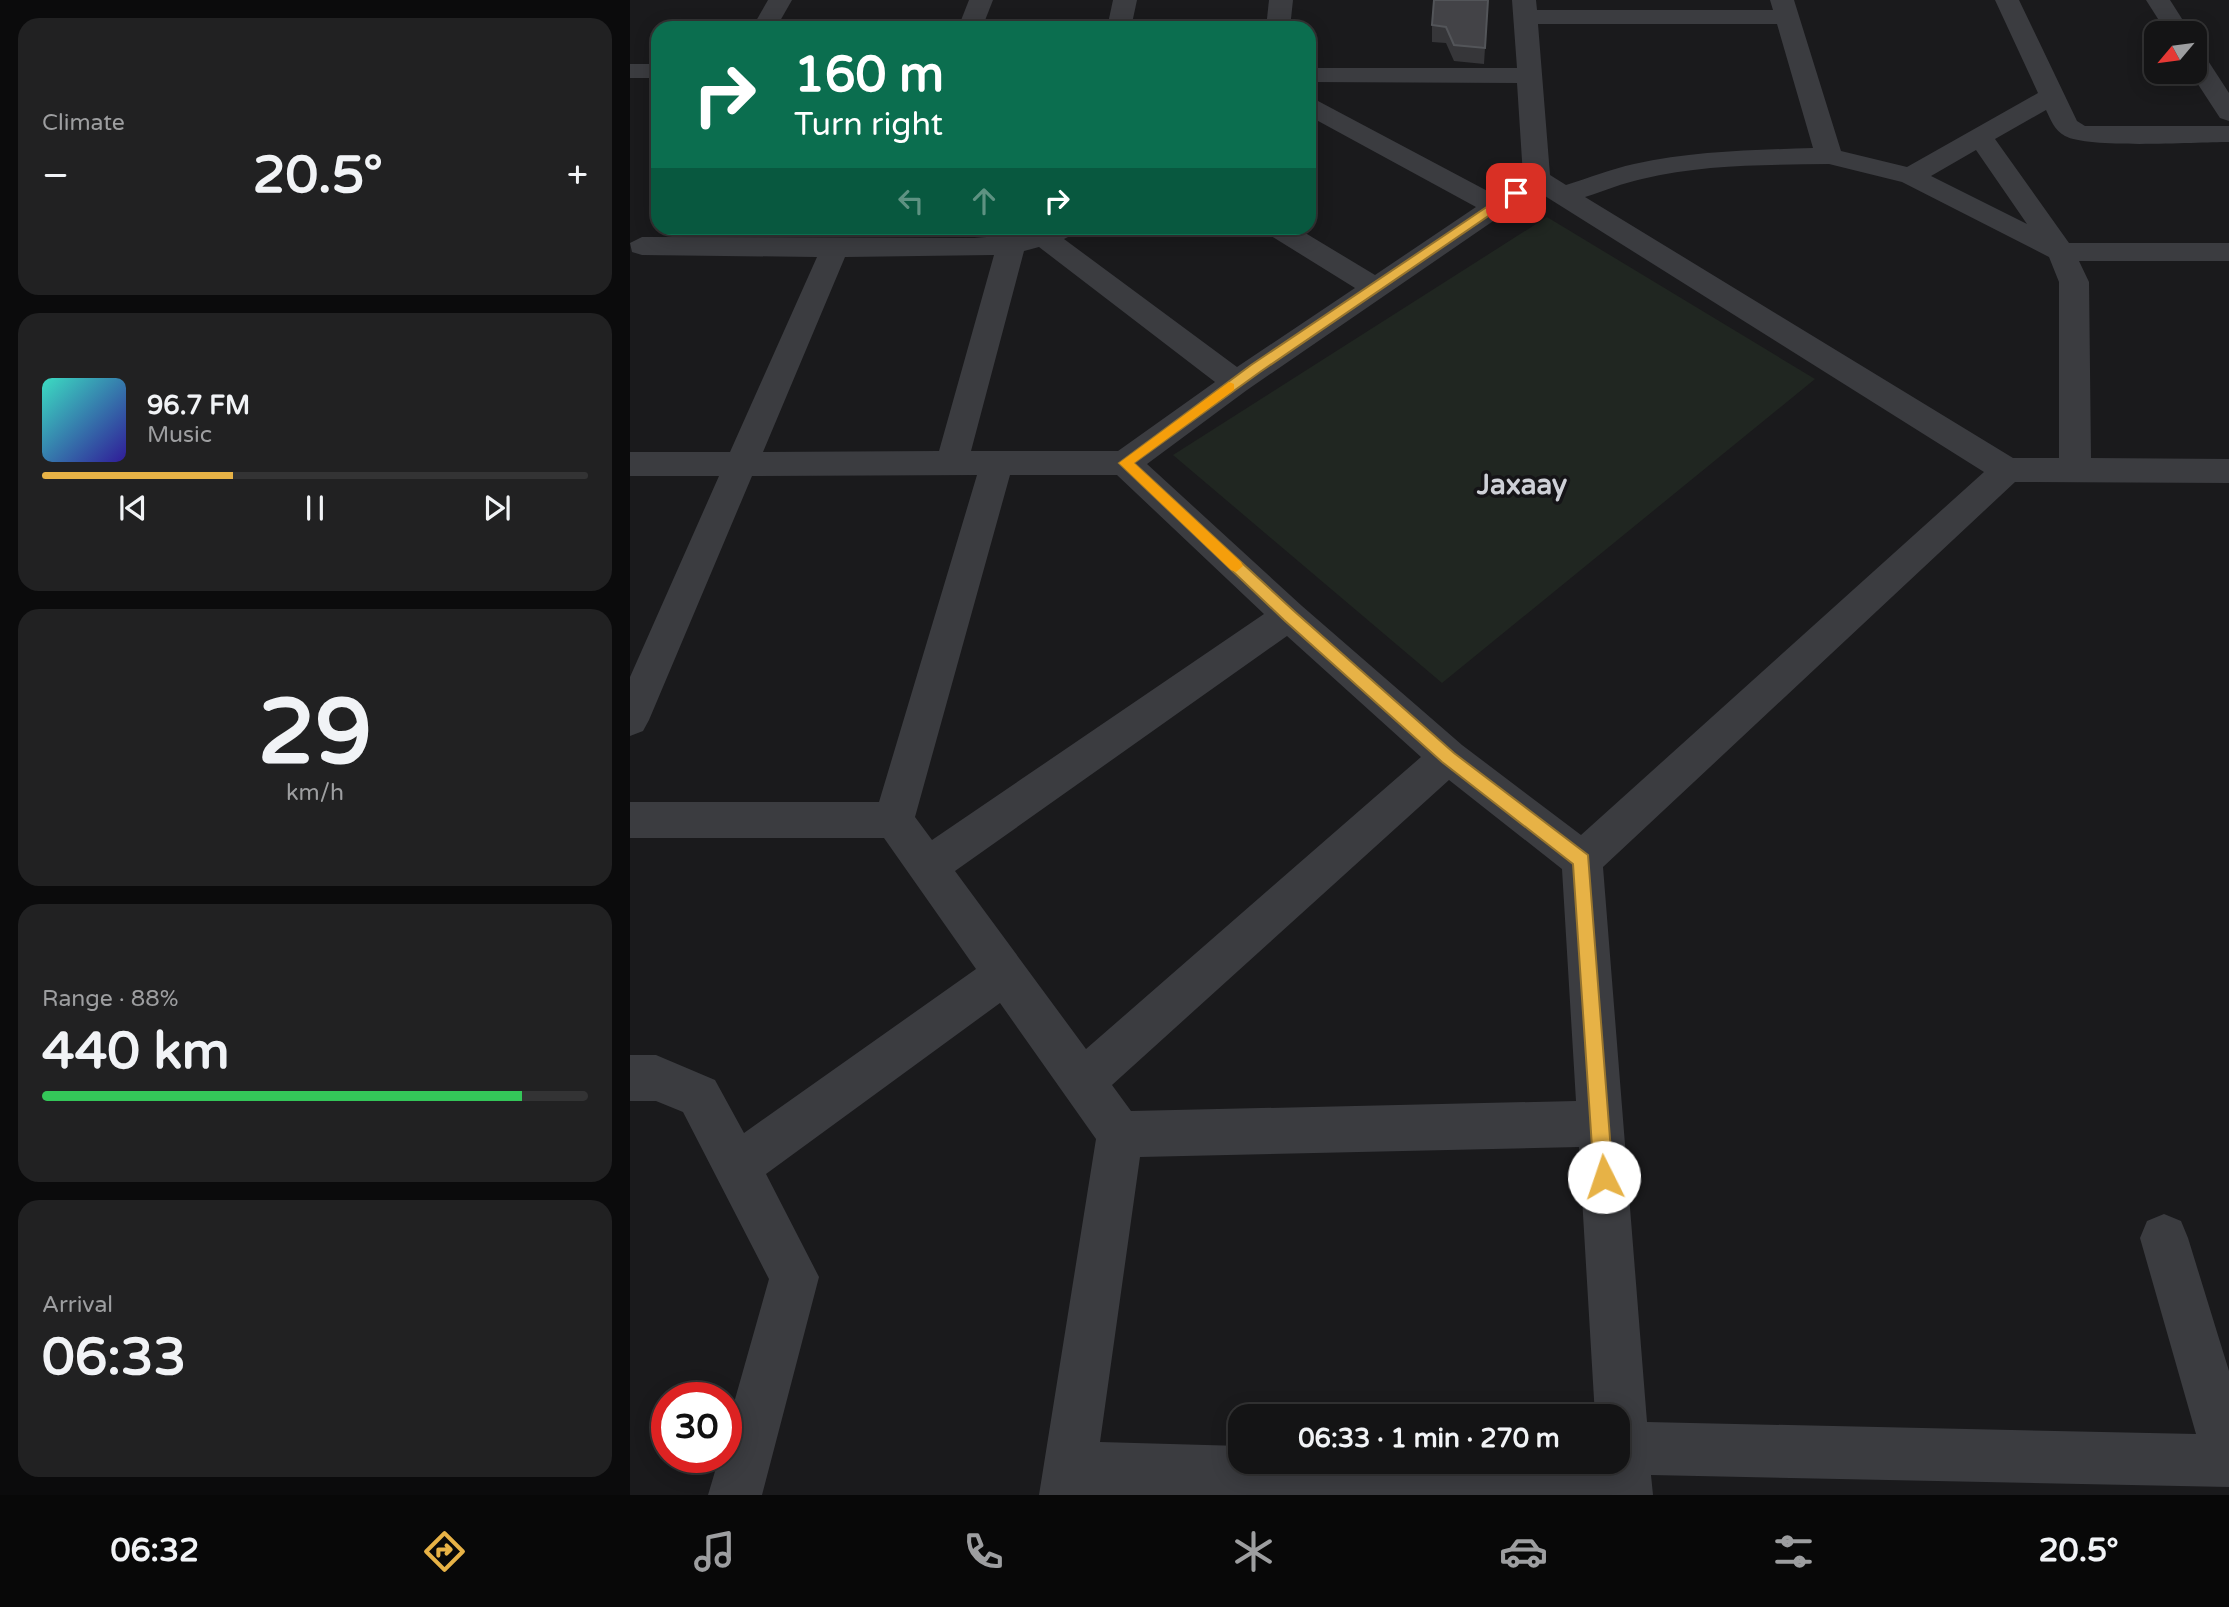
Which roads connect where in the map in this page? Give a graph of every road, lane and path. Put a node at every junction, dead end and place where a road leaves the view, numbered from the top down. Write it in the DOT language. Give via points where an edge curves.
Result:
graph roads {
  1 [pos="780,0"];
  2 [pos="981,0"];
  3 [pos="1125,0"];
  4 [pos="1281,0"];
  5 [pos="2007,0"];
  6 [pos="2158,0"];
  7 [pos="1785,8"];
  8 [pos="1524,9"];
  9 [pos="768,21"];
  10 [pos="974,21"];
  11 [pos="1120,21"];
  12 [pos="1279,21"];
  13 [pos="2171,21"];
  14 [pos="630,71"];
  15 [pos="651,71"];
  16 [pos="1316,75"];
  17 [pos="1529,76"];
  18 [pos="2207,78"];
  19 [pos="2051,96"];
  20 [pos="1316,110"];
  21 [pos="2229,113"];
  22 [pos="2229,134"];
  23 [pos="1981,136"];
  24 [pos="1829,156"];
  25 [pos="1911,176"];
  26 [pos="1550,187"];
  27 [pos="1496,207"];
  28 [pos="651,229"];
  29 [pos="1047,235"];
  30 [pos="1056,235"];
  31 [pos="1289,235"];
  32 [pos="890,237"];
  33 [pos="1011,245"];
  34 [pos="835,247"];
  35 [pos="2061,252"];
  36 [pos="2229,252"];
  37 [pos="636,256"];
  38 [pos="1374,287"];
  39 [pos="1236,382"];
  40 [pos="953,463"];
  41 [pos="997,463"];
  42 [pos="1125,463"];
  43 [pos="630,464"];
  44 [pos="741,464"];
  45 [pos="2007,470"];
  46 [pos="2075,471"];
  47 [pos="2229,471"];
  48 [pos="1289,616"];
  49 [pos="630,720"];
  50 [pos="1448,757"];
  51 [pos="630,820"];
  52 [pos="894,820"];
  53 [pos="1582,860"];
  54 [pos="928,867"];
  55 [pos="1004,974"];
  56 [pos="630,1078"];
  57 [pos="1082,1082"];
  58 [pos="1600,1123"];
  59 [pos="1120,1134"];
  60 [pos="736,1167"];
  61 [pos="2164,1238"];
  62 [pos="2229,1459"];
  63 [pos="1625,1475"];
  64 [pos="1068,1482"];
  65 [pos="735,1495"];
  1 -- 9 [label="street"];
  2 -- 10 [label="street"];
  3 -- 11 [label="street"];
  4 -- 12 [label="street"];
  5 -- 19 [label="street"];
  6 -- 13 [label="street"];
  7 -- 8 [label="street"];
  7 -- 24 [label="street"];
  8 -- 17 [label="street"];
  14 -- 15 [label="street"];
  16 -- 17 [label="street"];
  17 -- 26 [label="street"];
  18 -- 21 [label="street"];
  19 -- 22 [label="street" via="2066,125 2077,132"];
  19 -- 23 [label="street"];
  20 -- 27 [label="street"];
  23 -- 25 [label="street"];
  23 -- 35 [label="street"];
  24 -- 25 [label="street"];
  24 -- 26 [label="street" via="1681,163"];
  25 -- 35 [label="street"];
  26 -- 27 [label="street"];
  26 -- 45 [label="street"];
  27 -- 38 [label="street"];
  28 -- 37 [label="street"];
  29 -- 33 [label="street"];
  30 -- 39 [label="street"];
  31 -- 38 [label="street"];
  32 -- 33 [label="street"];
  32 -- 34 [label="street"];
  33 -- 40 [label="street"];
  34 -- 37 [label="street"];
  34 -- 44 [label="street"];
  35 -- 36 [label="street"];
  35 -- 46 [label="street" via="2074,282"];
  38 -- 39 [label="street"];
  39 -- 42 [label="street"];
  40 -- 41 [label="street"];
  40 -- 44 [label="street"];
  41 -- 42 [label="street"];
  41 -- 52 [label="street"];
  42 -- 48 [label="street"];
  43 -- 44 [label="street"];
  44 -- 49 [label="street"];
  45 -- 46 [label="street"];
  45 -- 53 [label="street"];
  46 -- 47 [label="street"];
  48 -- 50 [label="street"];
  48 -- 54 [label="street"];
  50 -- 53 [label="street"];
  50 -- 57 [label="street"];
  51 -- 52 [label="street"];
  52 -- 54 [label="street"];
  53 -- 58 [label="street"];
  54 -- 55 [label="street"];
  55 -- 57 [label="street"];
  55 -- 60 [label="street"];
  56 -- 60 [label="street" via="656,1078 699,1096"];
  57 -- 59 [label="street"];
  58 -- 59 [label="street"];
  58 -- 63 [label="street"];
  59 -- 64 [label="street"];
  60 -- 65 [label="street" via="794,1277"];
  61 -- 62 [label="street"];
  62 -- 63 [label="street"];
  63 -- 64 [label="street"];
}
